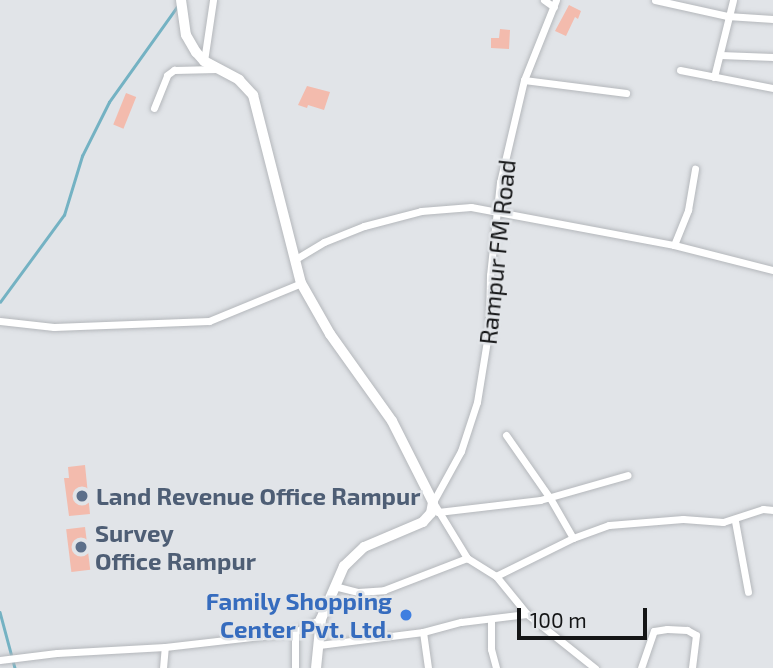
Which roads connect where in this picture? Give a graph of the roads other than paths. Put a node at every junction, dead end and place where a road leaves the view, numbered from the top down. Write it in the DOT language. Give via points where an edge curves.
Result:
graph roads {
  1 [pos="181,0"];
  2 [pos="213,0"];
  3 [pos="544,0"];
  4 [pos="655,0"];
  5 [pos="733,0"];
  6 [pos="555,4"];
  7 [pos="727,16"];
  8 [pos="773,19"];
  9 [pos="720,55"];
  10 [pos="773,57"];
  11 [pos="204,61"];
  12 [pos="218,69"];
  13 [pos="680,70"];
  14 [pos="713,77"];
  15 [pos="524,80"];
  16 [pos="773,88"];
  17 [pos="626,93"];
  18 [pos="154,108"];
  19 [pos="695,169"];
  20 [pos="498,214"];
  21 [pos="674,245"];
  22 [pos="293,261"];
  23 [pos="773,270"];
  24 [pos="301,283"];
  25 [pos="0,321"];
  26 [pos="506,435"];
  27 [pos="628,475"];
  28 [pos="550,498"];
  29 [pos="436,507"];
  30 [pos="773,510"];
  31 [pos="735,520"];
  32 [pos="573,538"];
  33 [pos="467,558"];
  34 [pos="496,576"];
  35 [pos="334,586"];
  36 [pos="748,592"];
  37 [pos="527,614"];
  38 [pos="321,619"];
  39 [pos="491,619"];
  40 [pos="295,632"];
  41 [pos="423,632"];
  42 [pos="318,645"];
  43 [pos="165,647"];
  44 [pos="4,659"];
  45 [pos="591,667"];
  46 [pos="163,668"];
  47 [pos="295,668"];
  48 [pos="316,668"];
  49 [pos="428,668"];
  50 [pos="496,668"];
  51 [pos="641,668"];
  52 [pos="692,668"];
  1 -- 11 [label="main road" via="189,43"];
  2 -- 11 [label="street"];
  3 -- 6 [label="street"];
  4 -- 7 [label="street"];
  5 -- 7 [label="street"];
  6 -- 15 [label="street, Rampur FM Road"];
  7 -- 8 [label="street"];
  7 -- 9 [label="street"];
  9 -- 10 [label="street"];
  9 -- 14 [label="street"];
  11 -- 12 [label="main road"];
  12 -- 18 [label="street" via="174,70 167,75"];
  12 -- 22 [label="main road" via="247,87 257,105"];
  13 -- 14 [label="street"];
  14 -- 16 [label="street"];
  15 -- 17 [label="street"];
  15 -- 20 [label="street, Rampur FM Road" via="500,182"];
  19 -- 21 [label="street" via="688,210"];
  20 -- 21 [label="street"];
  20 -- 22 [label="street" via="471,207 421,211 364,226"];
  20 -- 29 [label="street, Rampur FM Road" via="479,393 461,451"];
  21 -- 23 [label="street"];
  22 -- 24 [label="main road"];
  24 -- 25 [label="street" via="209,321 54,327"];
  24 -- 29 [label="main road" via="330,334 392,421"];
  26 -- 28 [label="street"];
  27 -- 28 [label="street"];
  28 -- 29 [label="street"];
  28 -- 32 [label="street"];
  29 -- 33 [label="street"];
  29 -- 35 [label="main road" via="423,522 356,552"];
  30 -- 31 [label="street" via="763,509"];
  31 -- 32 [label="street" via="627,521"];
  31 -- 36 [label="street"];
  32 -- 34 [label="street"];
  33 -- 34 [label="street"];
  33 -- 35 [label="street" via="384,590 358,592"];
  34 -- 37 [label="street"];
  35 -- 38 [label="main road"];
  37 -- 39 [label="street"];
  37 -- 45 [label="street"];
  38 -- 40 [label="street"];
  38 -- 42 [label="main road"];
  39 -- 41 [label="street"];
  39 -- 50 [label="street"];
  40 -- 43 [label="street"];
  40 -- 47 [label="street"];
  41 -- 42 [label="street"];
  41 -- 49 [label="street"];
  42 -- 48 [label="main road"];
  43 -- 44 [label="street"];
  43 -- 46 [label="street"];
  51 -- 52 [label="street" via="653,631 667,629 696,635"];
}
